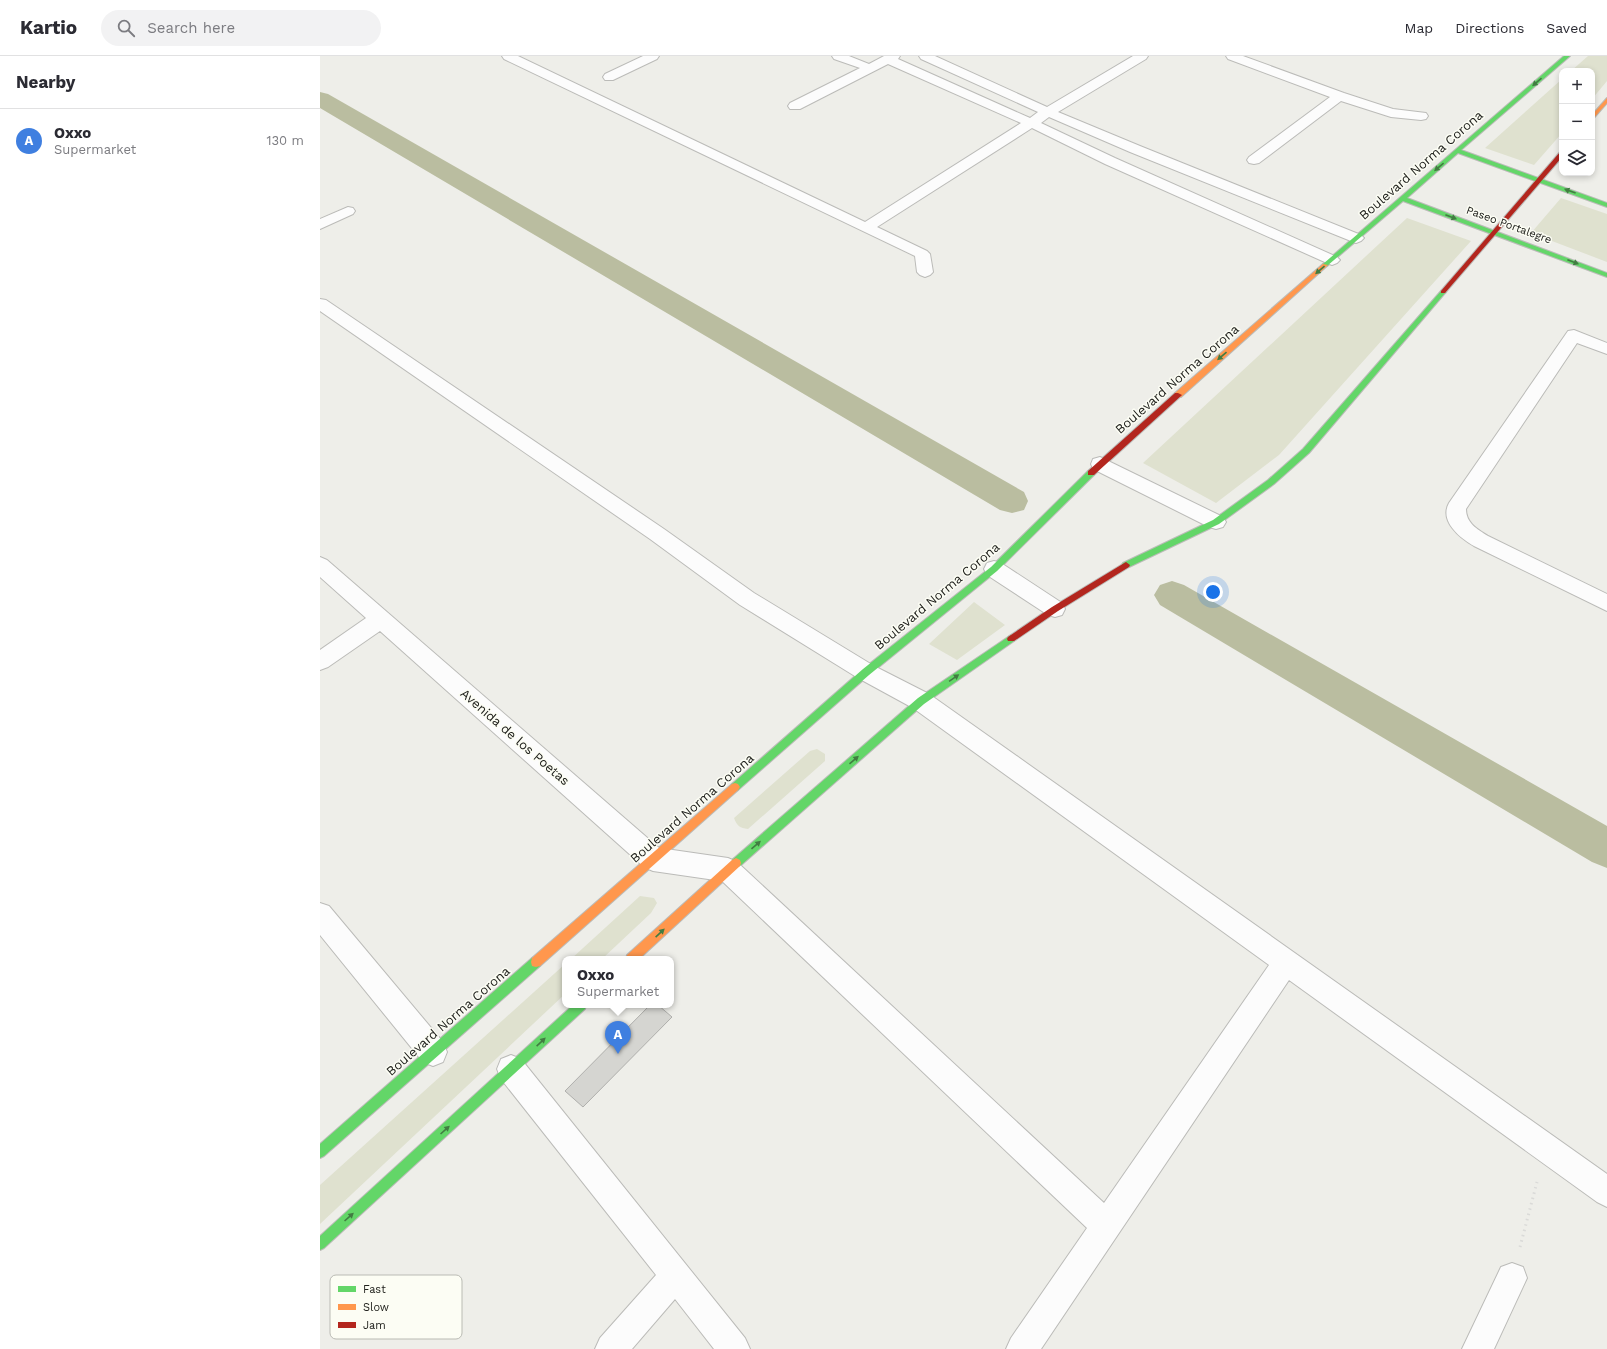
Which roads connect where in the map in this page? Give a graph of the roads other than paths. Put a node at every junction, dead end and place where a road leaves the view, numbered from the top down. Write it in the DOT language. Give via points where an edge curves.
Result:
graph roads {
  1 [pos="508,56"];
  2 [pos="653,56"];
  3 [pos="838,56"];
  4 [pos="925,56"];
  5 [pos="1142,56"];
  6 [pos="1232,56"];
  7 [pos="1567,56"];
  8 [pos="891,57"];
  9 [pos="870,68"];
  10 [pos="609,77"];
  11 [pos="1339,96"];
  12 [pos="1607,100"];
  13 [pos="795,106"];
  14 [pos="1048,112"];
  15 [pos="1595,114"];
  16 [pos="1421,116"];
  17 [pos="1031,123"];
  18 [pos="1458,151"];
  19 [pos="1559,157"];
  20 [pos="1254,160"];
  21 [pos="1539,180"];
  22 [pos="1402,198"];
  23 [pos="1607,205"];
  24 [pos="348,211"];
  25 [pos="320,226"];
  26 [pos="866,228"];
  27 [pos="1494,233"];
  28 [pos="1356,238"];
  29 [pos="1332,260"];
  30 [pos="925,272"];
  31 [pos="1607,275"];
  32 [pos="320,304"];
  33 [pos="1607,349"];
  34 [pos="1100,464"];
  35 [pos="1216,522"];
  36 [pos="320,565"];
  37 [pos="994,569"];
  38 [pos="1607,603"];
  39 [pos="1055,609"];
  40 [pos="381,619"];
  41 [pos="320,661"];
  42 [pos="866,672"];
  43 [pos="921,701"];
  44 [pos="654,859"];
  45 [pos="728,870"];
  46 [pos="320,916"];
  47 [pos="634,956"];
  48 [pos="1286,962"];
  49 [pos="578,1008"];
  50 [pos="433,1052"];
  51 [pos="511,1069"];
  52 [pos="320,1152"];
  53 [pos="1607,1192"];
  54 [pos="1106,1226"];
  55 [pos="320,1244"];
  56 [pos="676,1275"];
  57 [pos="1512,1278"];
  58 [pos="611,1349"];
  59 [pos="734,1349"];
  60 [pos="1022,1349"];
  61 [pos="1478,1349"];
  1 -- 26 [label="street"];
  2 -- 10 [label="street"];
  3 -- 9 [label="street"];
  4 -- 14 [label="street"];
  5 -- 14 [label="street"];
  6 -- 11 [label="street"];
  7 -- 18 [label="street, Boulevard Norma Corona, one-way"];
  8 -- 9 [label="street"];
  8 -- 17 [label="street"];
  9 -- 13 [label="street"];
  11 -- 16 [label="street" via="1391,113"];
  11 -- 20 [label="street"];
  12 -- 15 [label="street"];
  14 -- 17 [label="street"];
  14 -- 28 [label="street"];
  17 -- 26 [label="street"];
  17 -- 29 [label="street"];
  18 -- 21 [label="street"];
  18 -- 22 [label="street, Boulevard Norma Corona, one-way"];
  19 -- 21 [label="street"];
  23 -- 21 [label="street, one-way"];
  21 -- 27 [label="street"];
  22 -- 27 [label="street, Paseo Portalegre, one-way"];
  22 -- 28 [label="street, Boulevard Norma Corona"];
  24 -- 25 [label="street"];
  26 -- 30 [label="street" via="922,254"];
  27 -- 31 [label="street, Paseo Portalegre, one-way"];
  27 -- 35 [label="street" via="1306,451 1272,482"];
  28 -- 29 [label="street, Boulevard Norma Corona"];
  29 -- 34 [label="street, Boulevard Norma Corona, one-way"];
  32 -- 42 [label="street" via="657,534 747,599"];
  33 -- 38 [label="street" via="1574,335 1456,508 1458,521 1481,541"];
  34 -- 35 [label="street"];
  34 -- 37 [label="street, Boulevard Norma Corona"];
  35 -- 39 [label="street" via="1119,569"];
  36 -- 40 [label="street, Avenida de los Poetas"];
  37 -- 39 [label="street"];
  37 -- 42 [label="street, Boulevard Norma Corona"];
  43 -- 39 [label="street, one-way"];
  40 -- 41 [label="street"];
  40 -- 44 [label="street, Avenida de los Poetas"];
  42 -- 43 [label="street"];
  42 -- 44 [label="street, Boulevard Norma Corona"];
  45 -- 43 [label="street, one-way"];
  43 -- 48 [label="street"];
  44 -- 45 [label="street"];
  44 -- 50 [label="street, Boulevard Norma Corona"];
  47 -- 45 [label="street, one-way"];
  45 -- 54 [label="street"];
  46 -- 50 [label="street"];
  48 -- 53 [label="street"];
  48 -- 54 [label="street"];
  51 -- 49 [label="street, one-way"];
  50 -- 52 [label="street, Boulevard Norma Corona"];
  55 -- 51 [label="street, one-way"];
  51 -- 56 [label="street"];
  54 -- 60 [label="street"];
  56 -- 58 [label="street"];
  56 -- 59 [label="street"];
  57 -- 61 [label="street"];
}
